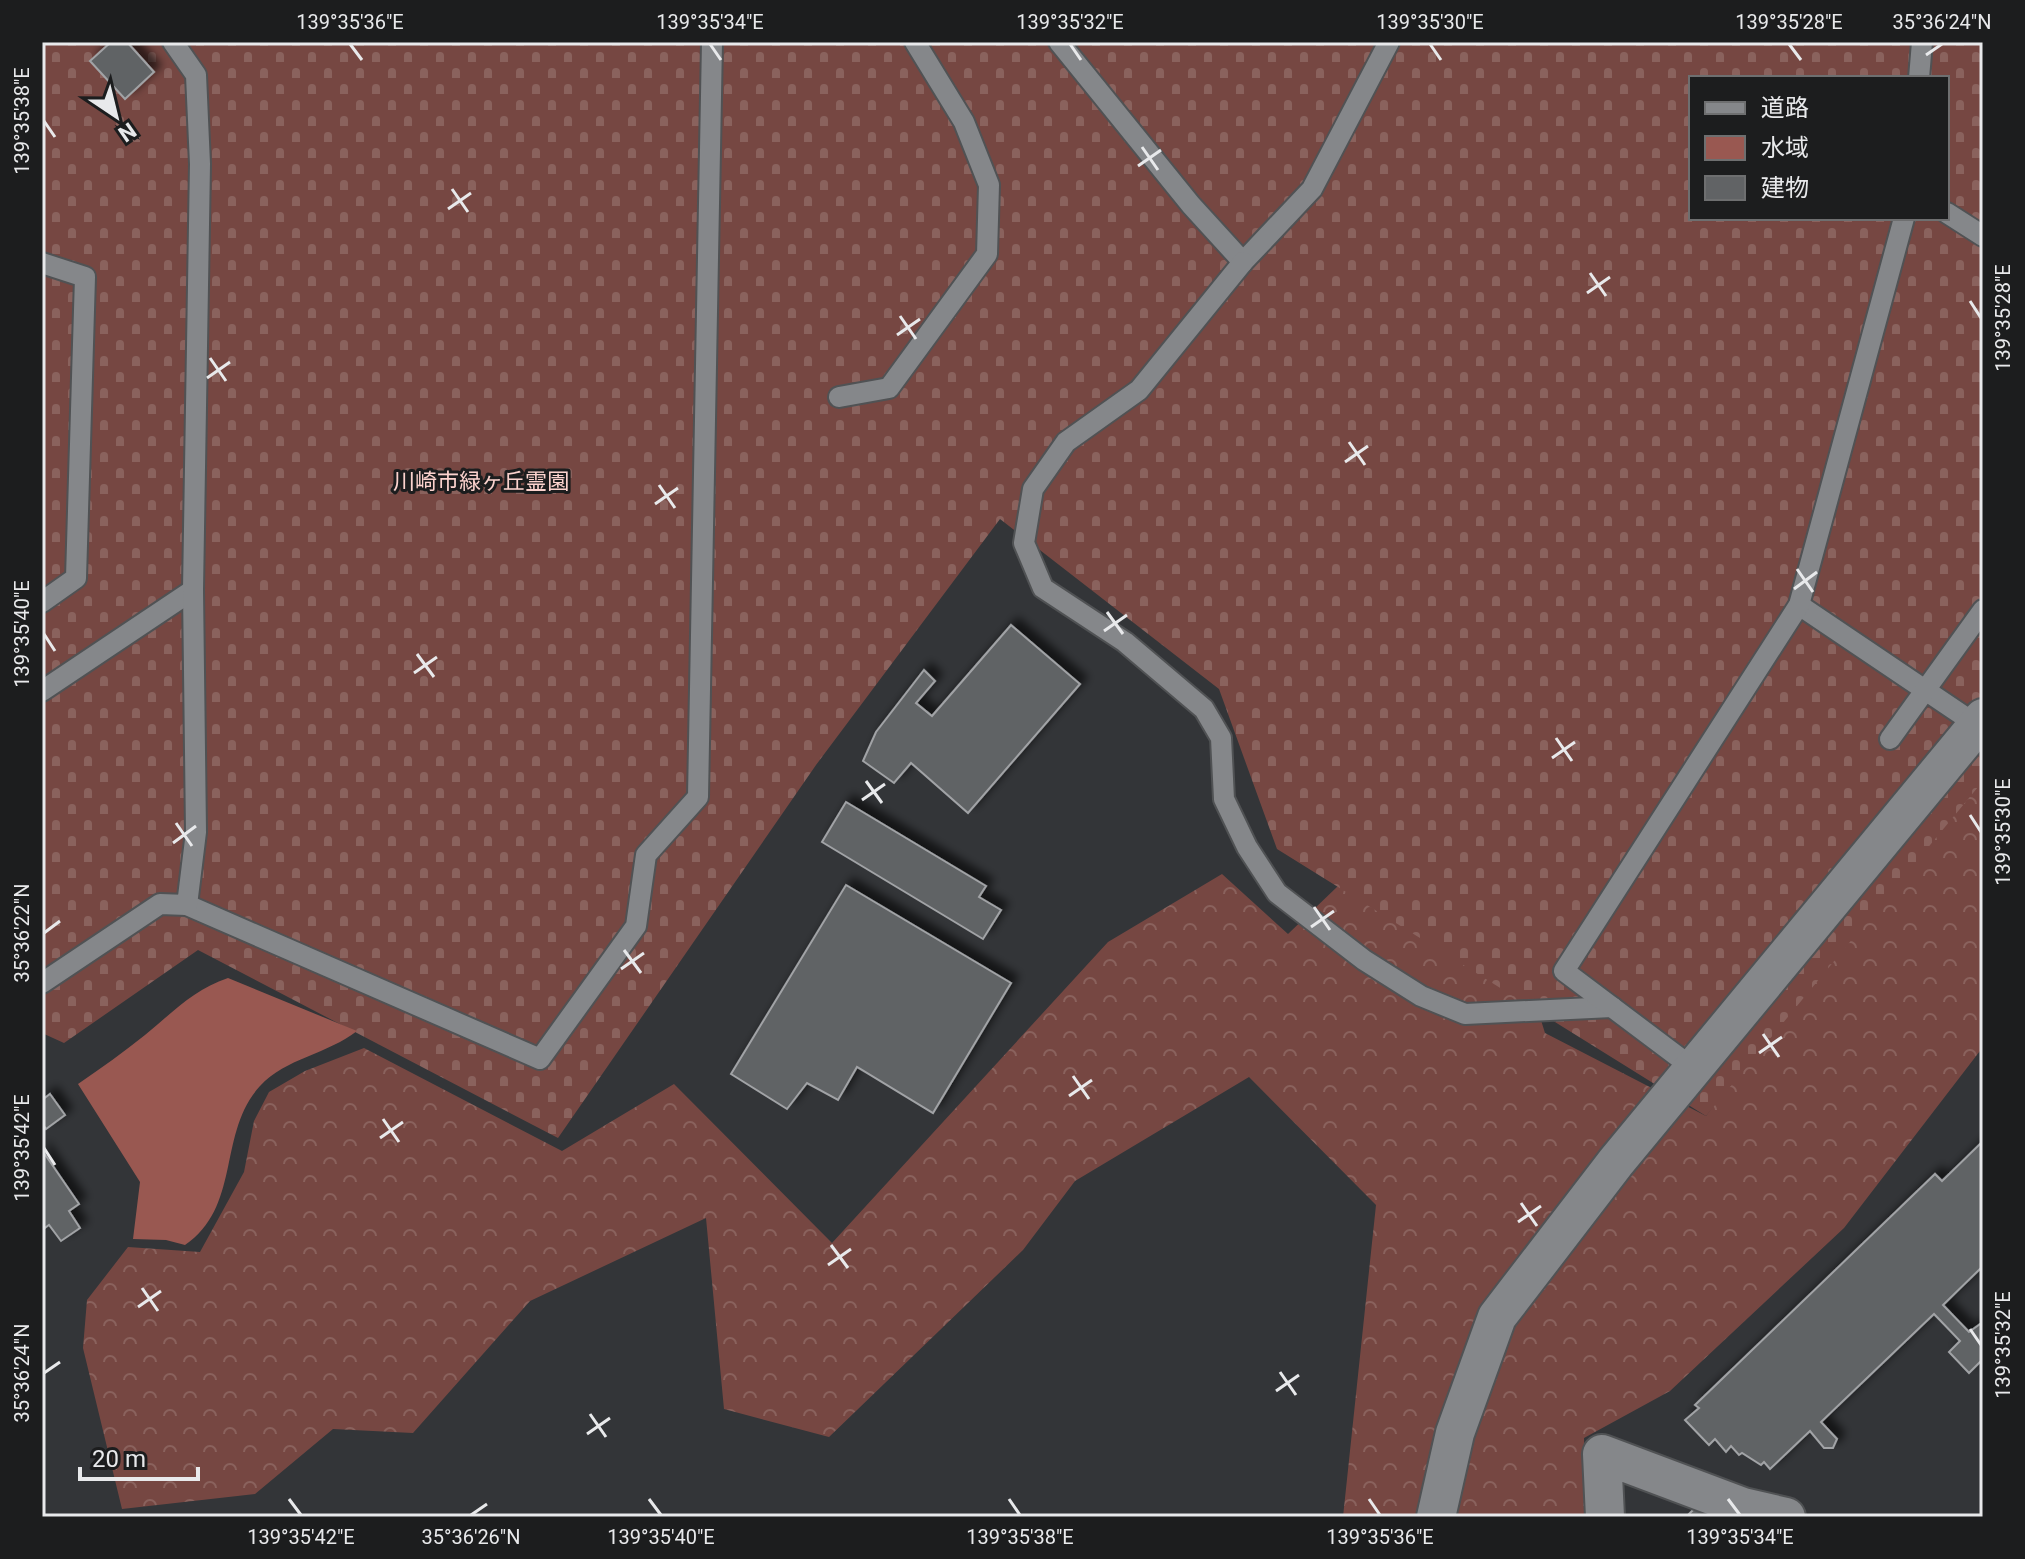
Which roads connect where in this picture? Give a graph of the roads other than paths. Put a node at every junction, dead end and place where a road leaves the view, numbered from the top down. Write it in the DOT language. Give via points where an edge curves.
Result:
graph roads {
  1 [pos="173,42"];
  2 [pos="712,42"];
  3 [pos="915,42"];
  4 [pos="1059,42"];
  5 [pos="1389,42"];
  6 [pos="1922,42"];
  7 [pos="1919,76"];
  8 [pos="1949,214"];
  9 [pos="1903,220"];
  10 [pos="1983,236"];
  11 [pos="1243,262"];
  12 [pos="42,263"];
  13 [pos="839,397"];
  14 [pos="193,590"];
  15 [pos="42,602"];
  16 [pos="1799,605"];
  17 [pos="1983,610"];
  18 [pos="1926,688"];
  19 [pos="42,691"];
  20 [pos="1980,721"];
  21 [pos="1890,739"];
  22 [pos="187,905"];
  23 [pos="42,983"];
  24 [pos="1612,1007"];
  25 [pos="1693,1068"];
  26 [pos="1436,1517"];
  27 [pos="1605,1517"];
  28 [pos="1786,1517"];
  1 -- 14 [label="lane" via="196,75 200,164"];
  2 -- 22 [label="lane" via="698,797 646,855 636,926 540,1059"];
  3 -- 13 [label="lane" via="964,122 989,185 987,254 889,388"];
  4 -- 11 [label="lane"];
  5 -- 11 [label="lane" via="1312,189"];
  6 -- 7 [label="lane"];
  8 -- 10 [label="lane"];
  9 -- 16 [label="lane"];
  11 -- 24 [label="lane" via="1139,390 1066,442 1033,489 1024,543 1043,588 1125,642 1204,709 1221,738 1224,799 1247,847 1277,893 1364,960 1421,996 1465,1014"];
  12 -- 15 [label="lane" via="85,277 76,578"];
  14 -- 19 [label="lane"];
  14 -- 22 [label="lane" via="196,832"];
  16 -- 18 [label="lane"];
  16 -- 24 [label="lane" via="1564,971"];
  17 -- 18 [label="lane"];
  18 -- 20 [label="lane"];
  18 -- 21 [label="lane"];
  20 -- 25 [label="street"];
  22 -- 23 [label="lane" via="160,904"];
  24 -- 25 [label="lane"];
  25 -- 26 [label="street" via="1497,1317 1455,1433"];
  27 -- 28 [label="street" via="1602,1454 1743,1507"];
}
